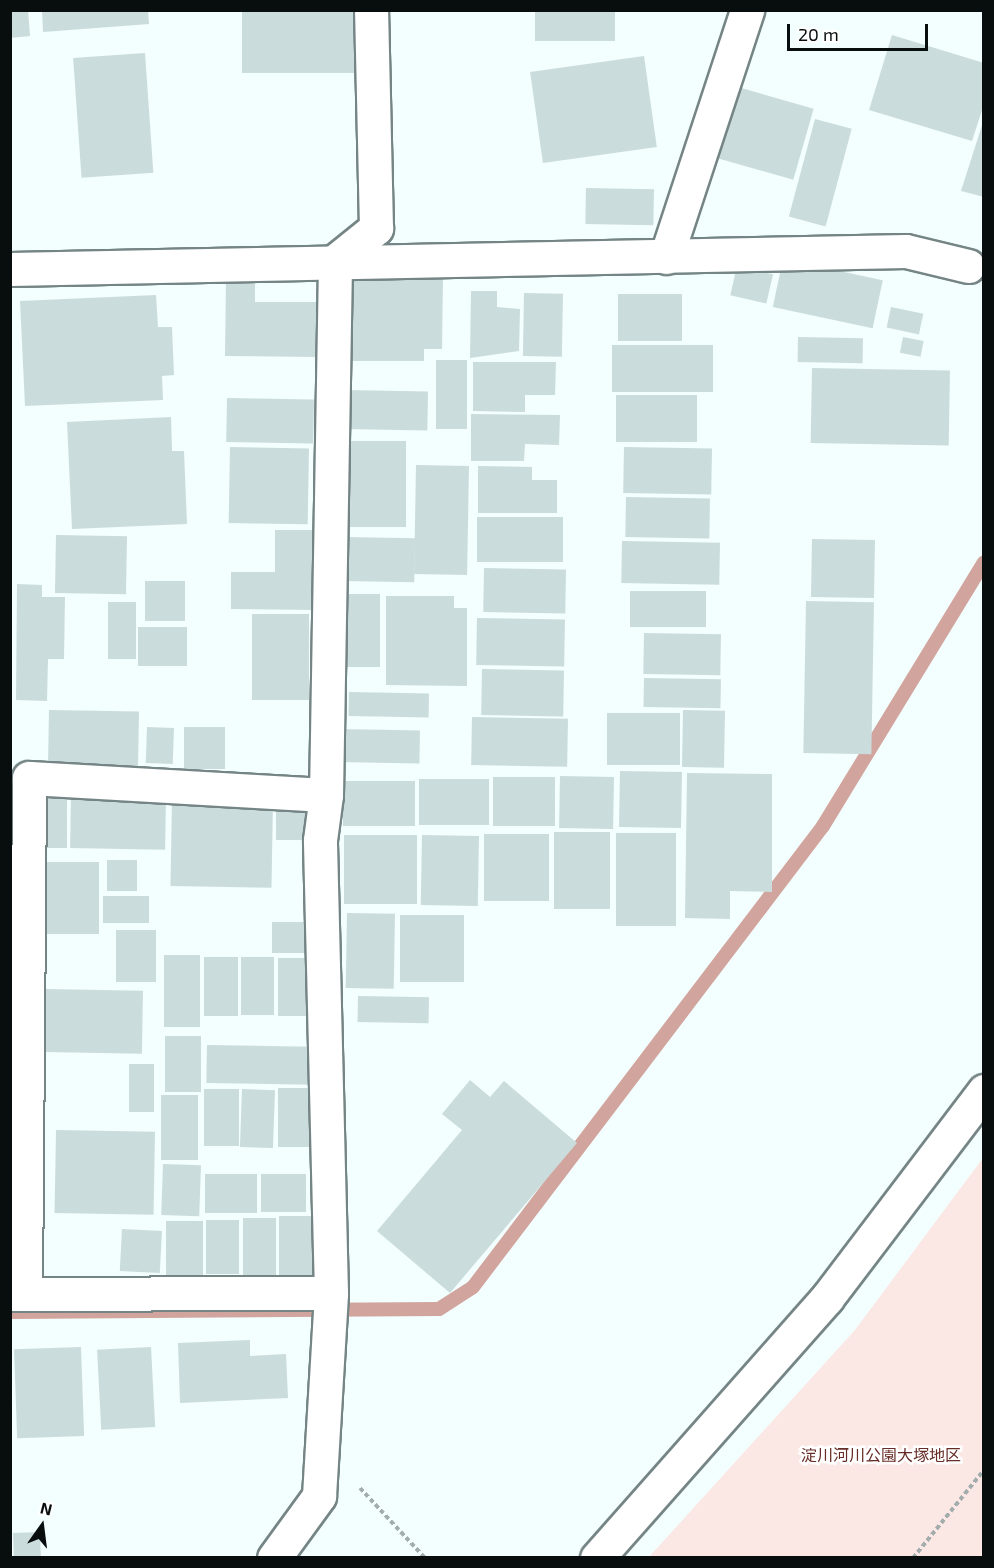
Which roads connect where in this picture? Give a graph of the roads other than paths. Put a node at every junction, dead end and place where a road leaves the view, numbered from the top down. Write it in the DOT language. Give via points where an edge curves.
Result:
graph roads {
  1 [pos="371,10"];
  2 [pos="747,10"];
  3 [pos="666,257"];
  4 [pos="335,261"];
  5 [pos="968,266"];
  6 [pos="10,269"];
  7 [pos="326,795"];
  8 [pos="984,1091"];
  9 [pos="18,1293"];
  10 [pos="331,1293"];
  11 [pos="274,1557"];
  12 [pos="597,1557"];
  1 -- 4 [label="street" via="376,228"];
  2 -- 3 [label="street"];
  3 -- 4 [label="street"];
  3 -- 5 [label="street" via="906,251"];
  4 -- 6 [label="street"];
  4 -- 7 [label="street"];
  7 -- 9 [label="street" via="29,778"];
  7 -- 10 [label="street" via="320,840"];
  8 -- 12 [label="street" via="827,1298"];
  9 -- 10 [label="street"];
  10 -- 11 [label="street" via="319,1444 319,1496"];
}
